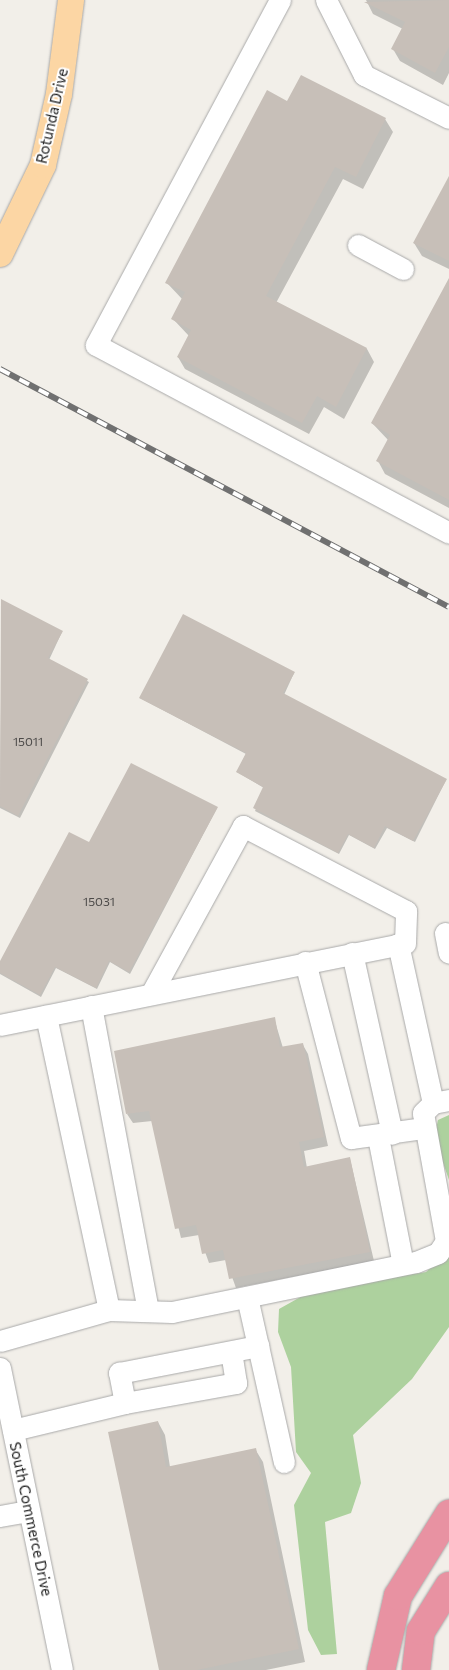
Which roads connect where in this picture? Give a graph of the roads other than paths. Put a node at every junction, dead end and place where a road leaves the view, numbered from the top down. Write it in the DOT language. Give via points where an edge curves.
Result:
graph roads {
  1 [pos="71,0"];
  2 [pos="280,0"];
  3 [pos="326,0"];
  4 [pos="449,118"];
  5 [pos="358,245"];
  6 [pos="0,254"];
  7 [pos="403,269"];
  8 [pos="449,533"];
  9 [pos="398,944"];
  10 [pos="352,953"];
  11 [pos="305,962"];
  12 [pos="152,992"];
  13 [pos="91,1006"];
  14 [pos="46,1016"];
  15 [pos="0,1025"];
  16 [pos="441,1102"];
  17 [pos="424,1128"];
  18 [pos="385,1136"];
  19 [pos="403,1264"];
  20 [pos="247,1297"];
  21 [pos="109,1310"];
  22 [pos="148,1311"];
  23 [pos="0,1341"];
  24 [pos="258,1346"];
  25 [pos="231,1352"];
  26 [pos="0,1368"];
  27 [pos="125,1404"];
  28 [pos="10,1442"];
  29 [pos="284,1462"];
  30 [pos="29,1511"];
  31 [pos="449,1514"];
  32 [pos="0,1516"];
  33 [pos="449,1586"];
  34 [pos="62,1670"];
  35 [pos="381,1670"];
  36 [pos="416,1670"];
  1 -- 6 [label="main road, Rotunda Drive" via="60,85 43,165"];
  2 -- 8 [label="street" via="96,345"];
  3 -- 4 [label="street" via="364,75"];
  5 -- 7 [label="street"];
  9 -- 10 [label="street"];
  9 -- 12 [label="street" via="405,943 406,911 243,826"];
  9 -- 16 [label="street"];
  10 -- 11 [label="street"];
  10 -- 18 [label="street"];
  11 -- 12 [label="street"];
  11 -- 18 [label="street" via="346,1130 351,1138 360,1140"];
  12 -- 13 [label="street"];
  13 -- 14 [label="street"];
  13 -- 22 [label="street"];
  14 -- 15 [label="street"];
  14 -- 21 [label="street"];
  16 -- 17 [label="street" via="423,1113"];
  17 -- 18 [label="street"];
  17 -- 19 [label="street" via="446,1241 438,1253"];
  18 -- 19 [label="street"];
  19 -- 20 [label="street"];
  20 -- 22 [label="street" via="172,1312"];
  20 -- 24 [label="street"];
  21 -- 22 [label="street"];
  21 -- 23 [label="street"];
  24 -- 25 [label="street"];
  24 -- 29 [label="street"];
  25 -- 27 [label="street" via="236,1383"];
  25 -- 27 [label="street" via="119,1373"];
  26 -- 28 [label="street, South Commerce Drive"];
  27 -- 28 [label="street"];
  28 -- 30 [label="street, South Commerce Drive"];
  30 -- 32 [label="street"];
  30 -- 34 [label="street, South Commerce Drive"];
  31 -- 35 [label="highway" via="398,1596"];
  33 -- 36 [label="highway" via="421,1631"];
}
